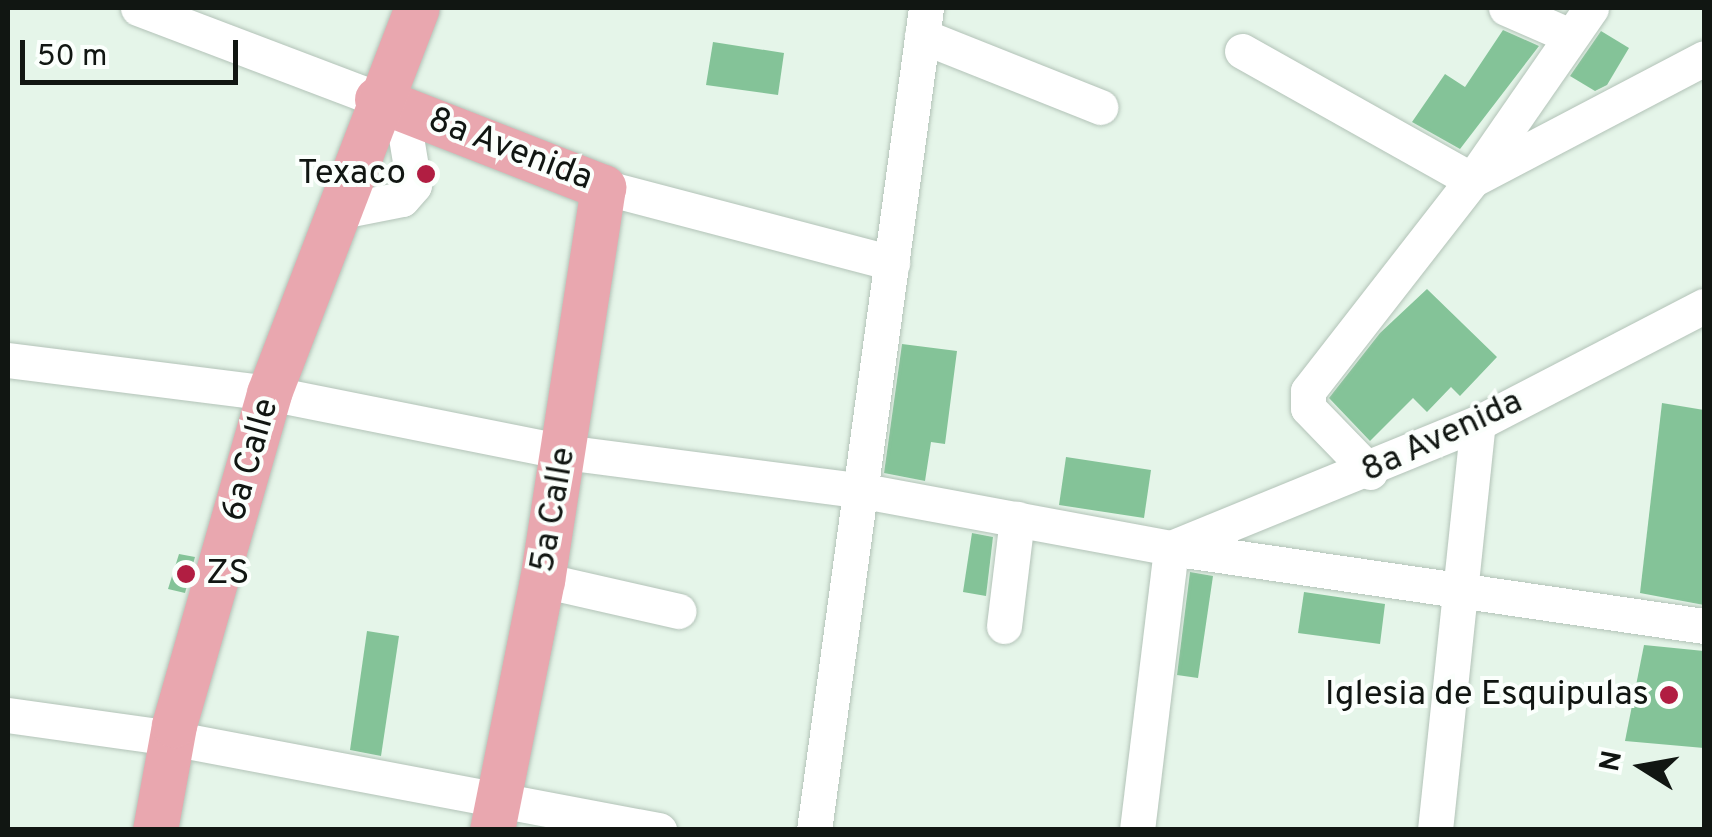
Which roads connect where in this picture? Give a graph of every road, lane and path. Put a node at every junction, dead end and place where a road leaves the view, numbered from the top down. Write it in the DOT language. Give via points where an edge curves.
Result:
graph roads {
  1 [pos="138,8"];
  2 [pos="417,8"];
  3 [pos="1506,8"];
  4 [pos="1591,8"];
  5 [pos="924,22"];
  6 [pos="1570,36"];
  7 [pos="1242,51"];
  8 [pos="1704,58"];
  9 [pos="389,103"];
  10 [pos="1100,107"];
  11 [pos="1472,180"];
  12 [pos="604,188"];
  13 [pos="336,212"];
  14 [pos="892,263"];
  15 [pos="1704,306"];
  16 [pos="8,360"];
  17 [pos="269,394"];
  18 [pos="1478,424"];
  19 [pos="564,452"];
  20 [pos="1370,472"];
  21 [pos="858,490"];
  22 [pos="1017,519"];
  23 [pos="1171,548"];
  24 [pos="542,580"];
  25 [pos="1462,587"];
  26 [pos="679,611"];
  27 [pos="1004,626"];
  28 [pos="1704,626"];
  29 [pos="8,715"];
  30 [pos="171,738"];
  31 [pos="494,814"];
  32 [pos="154,830"];
  33 [pos="659,830"];
  34 [pos="814,830"];
  35 [pos="1137,830"];
  36 [pos="1435,830"];
  1 -- 9 [label="street, 8a Avenida"];
  2 -- 9 [label="main road, 6a Calle"];
  3 -- 6 [label="street"];
  4 -- 6 [label="street"];
  5 -- 10 [label="street"];
  5 -- 14 [label="street"];
  6 -- 11 [label="street"];
  7 -- 11 [label="street"];
  8 -- 11 [label="street"];
  9 -- 12 [label="main road, 8a Avenida"];
  9 -- 13 [label="main road, 6a Calle"];
  9 -- 13 [label="street" via="414,184 402,200"];
  11 -- 20 [label="street" via="1305,398"];
  12 -- 14 [label="street, 8a Avenida"];
  12 -- 19 [label="main road, 5a Calle"];
  13 -- 17 [label="main road, 6a Calle"];
  14 -- 21 [label="street"];
  15 -- 18 [label="street, 8a Avenida"];
  16 -- 17 [label="street"];
  17 -- 19 [label="street"];
  17 -- 30 [label="main road, 6a Calle"];
  18 -- 20 [label="street, 8a Avenida"];
  18 -- 25 [label="street"];
  19 -- 21 [label="street"];
  19 -- 24 [label="main road, 5a Calle"];
  20 -- 23 [label="street, 8a Avenida"];
  21 -- 22 [label="street"];
  21 -- 34 [label="street"];
  22 -- 23 [label="street"];
  22 -- 27 [label="street"];
  23 -- 25 [label="street"];
  23 -- 35 [label="street"];
  24 -- 26 [label="street"];
  24 -- 31 [label="main road, 5a Calle"];
  25 -- 28 [label="street"];
  25 -- 36 [label="street"];
  29 -- 30 [label="street"];
  30 -- 31 [label="street"];
  30 -- 32 [label="main road, 6a Calle"];
  31 -- 33 [label="street"];
}
